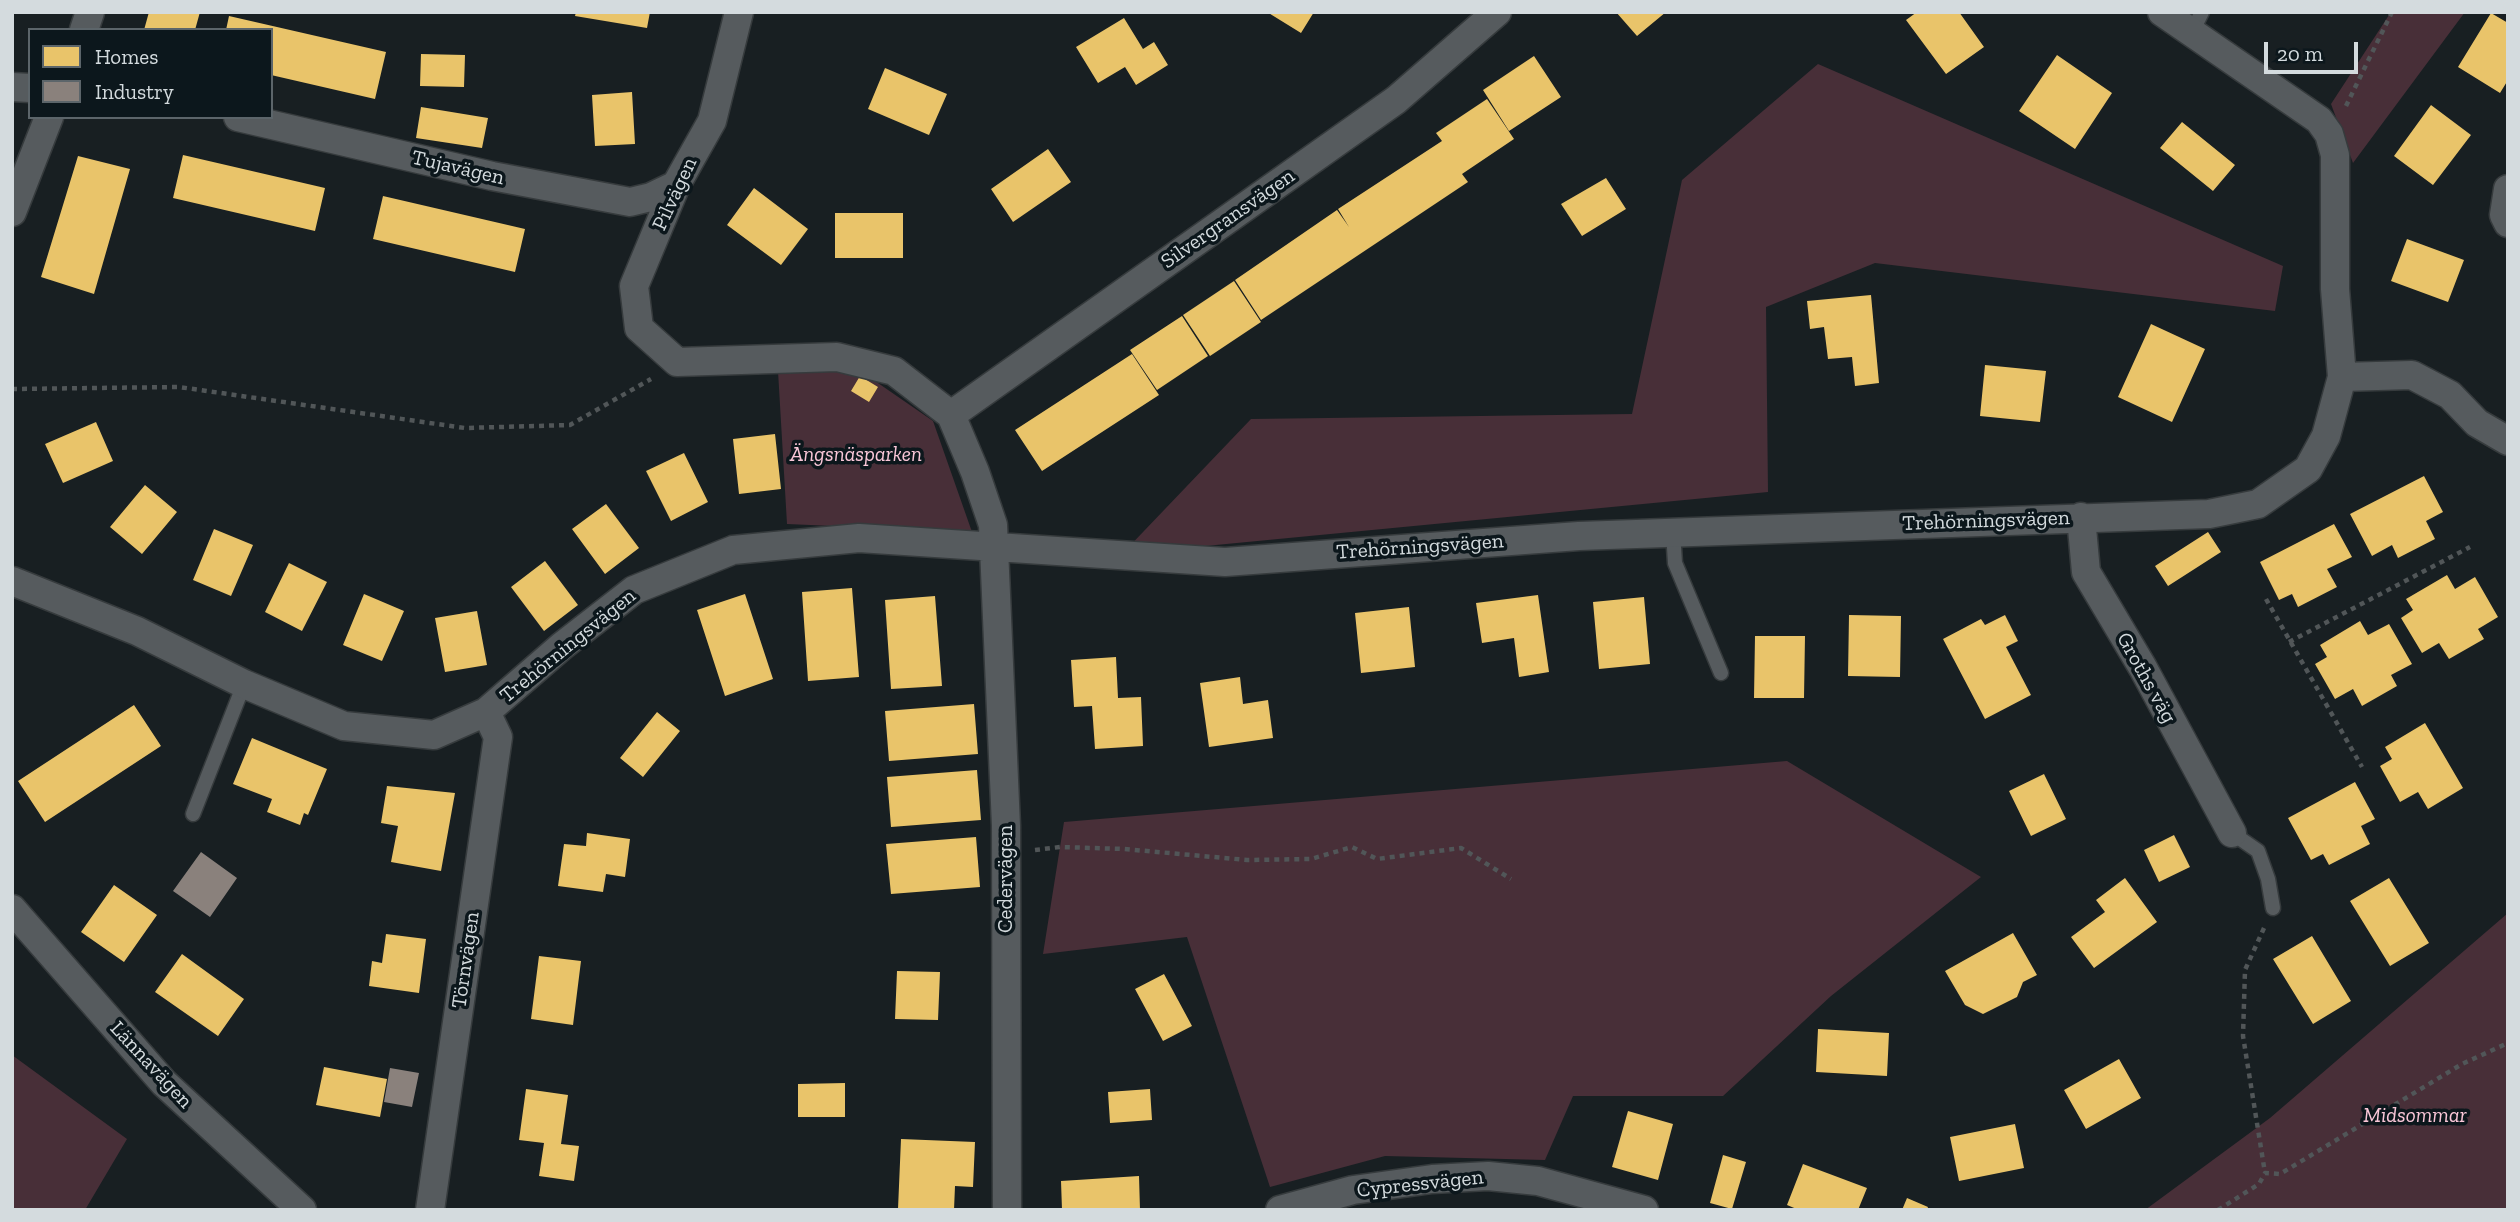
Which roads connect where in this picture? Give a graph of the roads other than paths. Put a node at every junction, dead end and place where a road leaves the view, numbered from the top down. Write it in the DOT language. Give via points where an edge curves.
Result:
graph roads {
  1 [pos="738,12"];
  2 [pos="1497,12"];
  3 [pos="2162,12"];
  4 [pos="2197,22"];
  5 [pos="48,119"];
  6 [pos="247,119"];
  7 [pos="676,185"];
  8 [pos="2508,190"];
  9 [pos="12,212"];
  10 [pos="2508,223"];
  11 [pos="2342,377"];
  12 [pos="951,415"];
  13 [pos="2508,441"];
  14 [pos="2081,517"];
  15 [pos="1673,532"];
  16 [pos="992,549"];
  17 [pos="12,581"];
  18 [pos="1721,673"];
  19 [pos="244,684"];
  20 [pos="486,712"];
  21 [pos="193,814"];
  22 [pos="2232,833"];
  23 [pos="2273,908"];
  24 [pos="12,909"];
  25 [pos="302,1210"];
  26 [pos="430,1210"];
  27 [pos="1006,1210"];
  28 [pos="1280,1210"];
  29 [pos="1644,1210"];
  1 -- 7 [label="street, Pilvägen" via="712,121"];
  2 -- 12 [label="street, Silvergransvägen" via="1396,100"];
  3 -- 4 [label="street"];
  4 -- 11 [label="street, Trehörningsvägen" via="2319,120 2329,134 2335,155 2335,289"];
  5 -- 9 [label="street"];
  6 -- 7 [label="street, Tujavägen" via="492,176 630,202"];
  7 -- 12 [label="street, Pilvägen" via="634,286 639,328 677,362 837,357 894,371"];
  8 -- 10 [label="street" via="2504,215"];
  11 -- 13 [label="street" via="2412,375 2450,395 2477,423"];
  11 -- 14 [label="street, Trehörningsvägen" via="2326,436 2308,470 2258,504 2209,514"];
  12 -- 16 [label="street" via="993,525"];
  14 -- 15 [label="street, Trehörningsvägen"];
  14 -- 22 [label="street, Groths väg" via="2086,572"];
  15 -- 16 [label="street, Trehörningsvägen" via="1225,562"];
  15 -- 18 [label="lane" via="1675,563"];
  16 -- 20 [label="street, Trehörningsvägen" via="859,537 733,550 634,590"];
  16 -- 27 [label="street, Cedervägen" via="1006,854"];
  17 -- 19 [label="street, Trehörningsvägen" via="137,631"];
  19 -- 20 [label="street, Trehörningsvägen" via="344,726 434,735"];
  19 -- 21 [label="lane"];
  20 -- 26 [label="street, Törnvägen" via="498,737"];
  22 -- 23 [label="lane" via="2258,851"];
  24 -- 25 [label="street, Lännavägen" via="164,1083"];
  28 -- 29 [label="street, Cypressvägen" via="1353,1190 1489,1177 1538,1181"];
}
